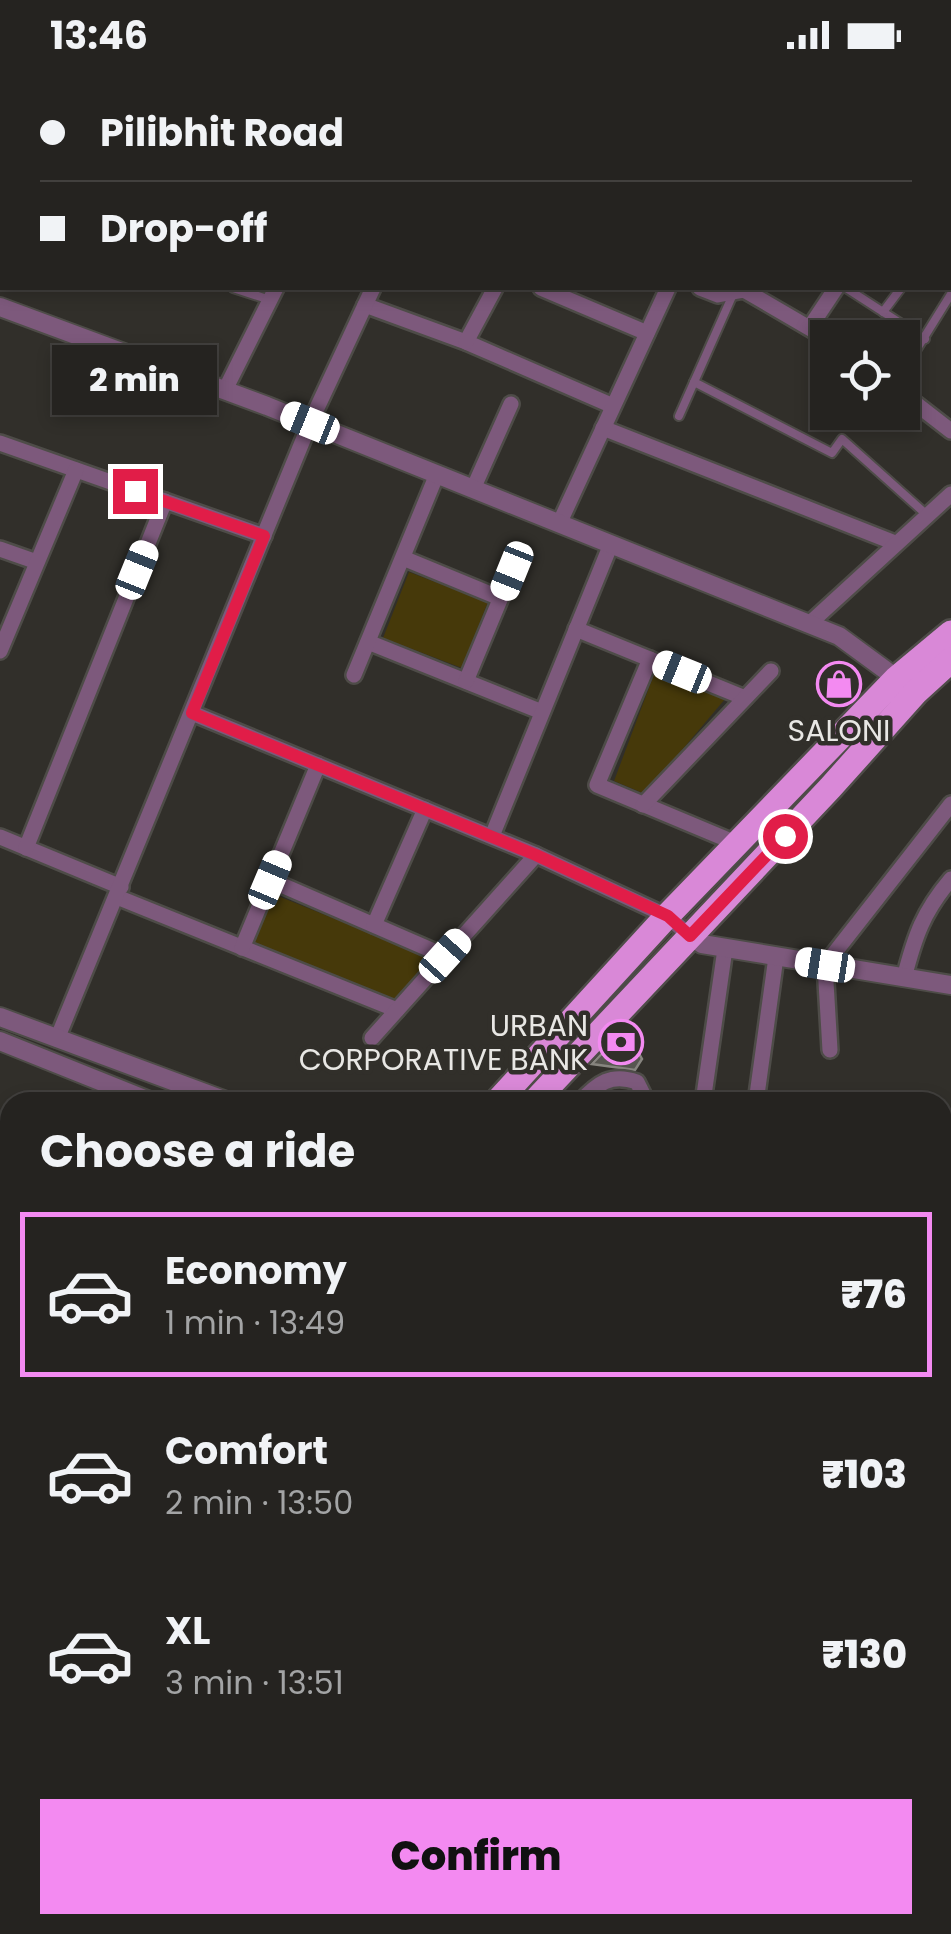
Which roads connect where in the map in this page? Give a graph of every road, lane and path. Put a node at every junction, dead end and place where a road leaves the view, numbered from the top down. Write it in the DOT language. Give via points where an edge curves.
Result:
graph roads {
  1 [pos="246,290"];
  2 [pos="372,290"];
  3 [pos="494,290"];
  4 [pos="546,290"];
  5 [pos="667,290"];
  6 [pos="705,290"];
  7 [pos="835,290"];
  8 [pos="849,290"];
  9 [pos="899,290"];
  10 [pos="730,291"];
  11 [pos="273,294"];
  12 [pos="951,294"];
  13 [pos="365,306"];
  14 [pos="0,307"];
  15 [pos="883,312"];
  16 [pos="815,320"];
  17 [pos="810,327"];
  18 [pos="647,333"];
  19 [pos="925,339"];
  20 [pos="466,342"];
  21 [pos="920,346"];
  22 [pos="694,382"];
  23 [pos="224,390"];
  24 [pos="510,404"];
  25 [pos="614,406"];
  26 [pos="920,407"];
  27 [pos="679,416"];
  28 [pos="310,423"];
  29 [pos="604,428"];
  30 [pos="951,432"];
  31 [pos="0,443"];
  32 [pos="76,470"];
  33 [pos="437,474"];
  34 [pos="474,489"];
  35 [pos="951,494"];
  36 [pos="165,501"];
  37 [pos="927,515"];
  38 [pos="560,524"];
  39 [pos="264,536"];
  40 [pos="895,543"];
  41 [pos="611,544"];
  42 [pos="0,549"];
  43 [pos="402,558"];
  44 [pos="37,562"];
  45 [pos="512,571"];
  46 [pos="500,598"];
  47 [pos="809,624"];
  48 [pos="576,629"];
  49 [pos="951,633"];
  50 [pos="368,642"];
  51 [pos="0,651"];
  52 [pos="650,659"];
  53 [pos="951,660"];
  54 [pos="772,670"];
  55 [pos="354,675"];
  56 [pos="466,682"];
  57 [pos="906,685"];
  58 [pos="746,698"];
  59 [pos="542,712"];
  60 [pos="192,713"];
  61 [pos="318,765"];
  62 [pos="644,804"];
  63 [pos="951,804"];
  64 [pos="425,809"];
  65 [pos="492,836"];
  66 [pos="0,837"];
  67 [pos="738,844"];
  68 [pos="26,848"];
  69 [pos="536,855"];
  70 [pos="270,880"];
  71 [pos="951,880"];
  72 [pos="119,892"];
  73 [pos="668,916"];
  74 [pos="374,925"];
  75 [pos="690,936"];
  76 [pos="242,948"];
  77 [pos="724,949"];
  78 [pos="445,956"];
  79 [pos="776,957"];
  80 [pos="825,965"];
  81 [pos="904,978"];
  82 [pos="951,985"];
  83 [pos="397,1010"];
  84 [pos="0,1017"];
  85 [pos="372,1038"];
  86 [pos="57,1039"];
  87 [pos="0,1041"];
  88 [pos="830,1050"];
  89 [pos="127,1092"];
  90 [pos="202,1092"];
  91 [pos="506,1092"];
  92 [pos="543,1092"];
  93 [pos="590,1092"];
  94 [pos="642,1092"];
  95 [pos="703,1092"];
  96 [pos="757,1092"];
  1 -- 11 [label="lane"];
  2 -- 13 [label="street"];
  3 -- 20 [label="street"];
  4 -- 18 [label="street"];
  5 -- 18 [label="street"];
  6 -- 10 [label="street"];
  7 -- 16 [label="street"];
  8 -- 15 [label="lane"];
  9 -- 15 [label="lane"];
  10 -- 17 [label="street" via="744,290"];
  10 -- 22 [label="lane"];
  11 -- 23 [label="street"];
  12 -- 19 [label="lane"];
  13 -- 20 [label="street"];
  13 -- 28 [label="street"];
  14 -- 23 [label="street"];
  15 -- 19 [label="lane"];
  18 -- 25 [label="street"];
  19 -- 21 [label="lane"];
  20 -- 25 [label="street"];
  22 -- 27 [label="lane"];
  22 -- 37 [label="lane" via="832,453 842,439"];
  23 -- 28 [label="street"];
  24 -- 34 [label="street"];
  25 -- 29 [label="street"];
  26 -- 30 [label="street"];
  28 -- 33 [label="street"];
  28 -- 39 [label="street"];
  29 -- 38 [label="street"];
  29 -- 40 [label="street"];
  31 -- 32 [label="street"];
  32 -- 36 [label="street"];
  32 -- 44 [label="street"];
  33 -- 34 [label="street"];
  33 -- 43 [label="street"];
  34 -- 38 [label="street"];
  35 -- 37 [label="street"];
  36 -- 39 [label="street"];
  36 -- 68 [label="street"];
  37 -- 40 [label="street"];
  38 -- 41 [label="street"];
  39 -- 60 [label="street"];
  40 -- 47 [label="street"];
  41 -- 47 [label="street"];
  41 -- 48 [label="street"];
  42 -- 44 [label="street"];
  43 -- 46 [label="street"];
  43 -- 50 [label="street"];
  44 -- 51 [label="street"];
  45 -- 46 [label="street"];
  46 -- 56 [label="street"];
  47 -- 57 [label="street" via="839,636"];
  48 -- 52 [label="street"];
  48 -- 59 [label="street"];
  49 -- 57 [label="highway"];
  50 -- 55 [label="street"];
  50 -- 56 [label="street"];
  52 -- 58 [label="street"];
  52 -- 62 [label="street" via="597,785"];
  53 -- 57 [label="highway"];
  54 -- 58 [label="street"];
  56 -- 59 [label="street"];
  57 -- 67 [label="highway"];
  57 -- 75 [label="highway"];
  58 -- 62 [label="street"];
  59 -- 65 [label="street"];
  60 -- 61 [label="street"];
  60 -- 72 [label="street"];
  61 -- 64 [label="street"];
  61 -- 70 [label="street"];
  62 -- 67 [label="street"];
  63 -- 80 [label="street"];
  64 -- 65 [label="street"];
  64 -- 74 [label="street"];
  65 -- 69 [label="street"];
  66 -- 68 [label="street"];
  67 -- 73 [label="highway"];
  68 -- 72 [label="street"];
  69 -- 73 [label="street"];
  69 -- 78 [label="street"];
  70 -- 74 [label="street"];
  70 -- 76 [label="street"];
  71 -- 81 [label="street" via="929,905"];
  72 -- 76 [label="street"];
  72 -- 86 [label="street"];
  73 -- 75 [label="street"];
  73 -- 91 [label="highway"];
  74 -- 78 [label="street"];
  75 -- 77 [label="street"];
  75 -- 92 [label="highway"];
  76 -- 83 [label="street"];
  77 -- 79 [label="street"];
  77 -- 95 [label="street"];
  78 -- 83 [label="street"];
  79 -- 80 [label="street"];
  79 -- 96 [label="street"];
  80 -- 81 [label="street"];
  80 -- 88 [label="street"];
  81 -- 82 [label="street"];
  83 -- 85 [label="street"];
  84 -- 86 [label="street"];
  86 -- 90 [label="street"];
  87 -- 89 [label="street"];
  93 -- 94 [label="street" via="621,1076"];
}
